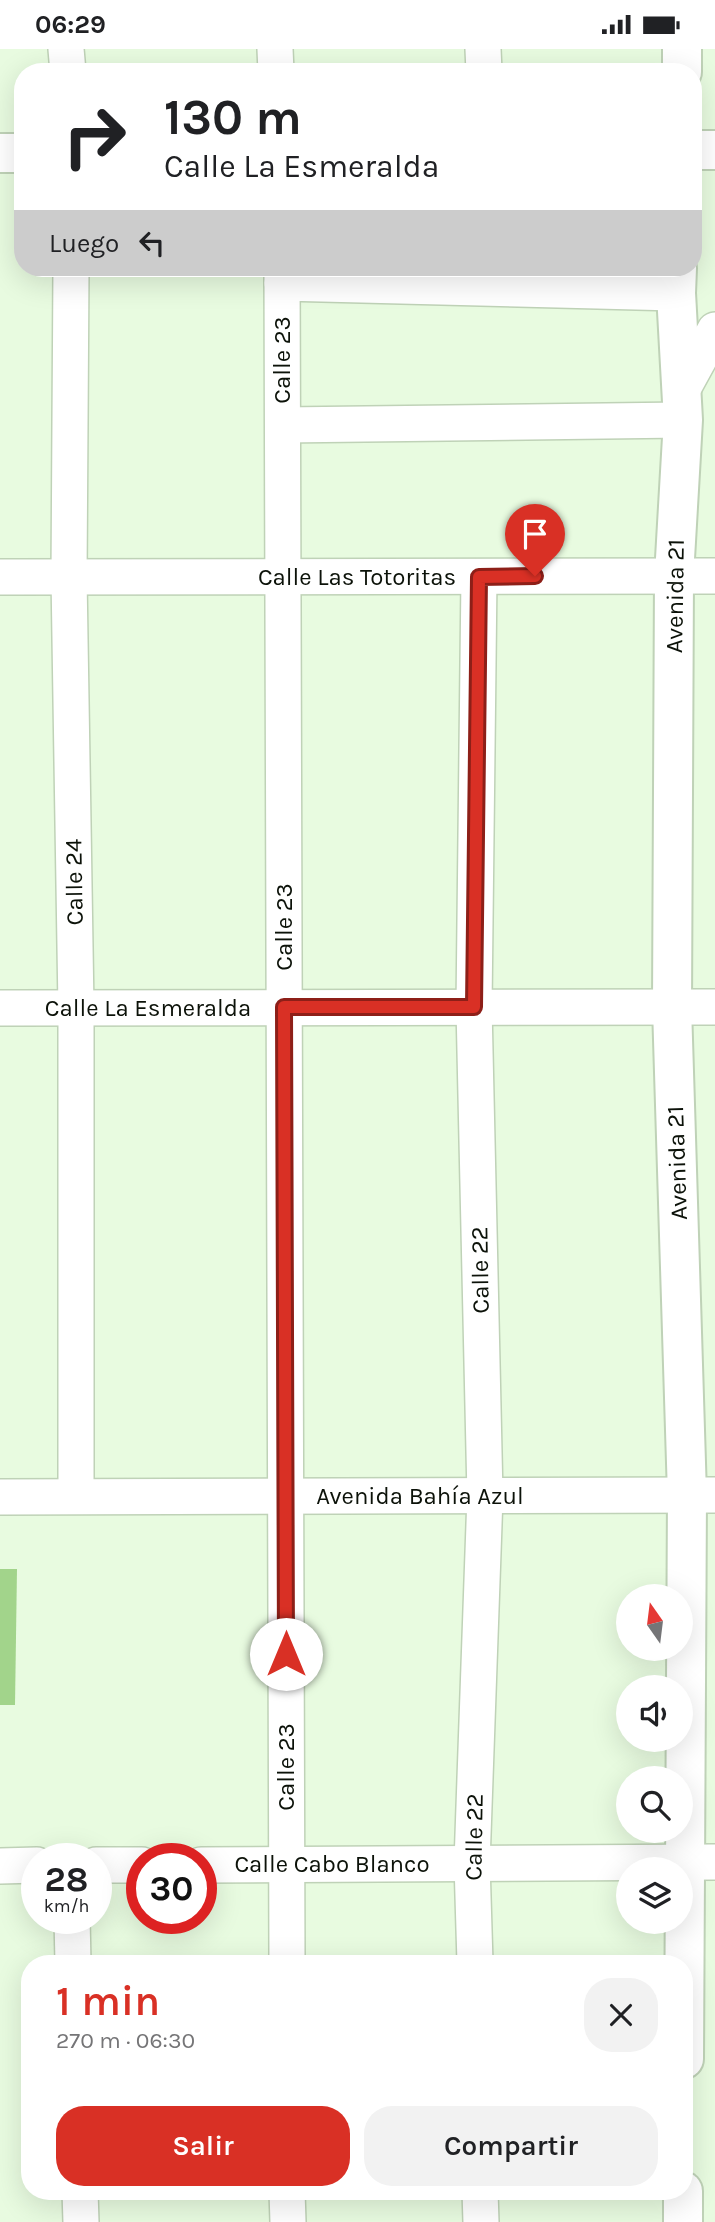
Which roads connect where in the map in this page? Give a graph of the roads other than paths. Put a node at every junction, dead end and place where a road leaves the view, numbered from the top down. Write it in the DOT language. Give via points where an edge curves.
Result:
graph roads {
  1 [pos="71,277"];
  2 [pos="282,277"];
  3 [pos="440,277"];
  4 [pos="676,280"];
  5 [pos="715,330"];
  6 [pos="682,406"];
  7 [pos="283,425"];
  8 [pos="674,576"];
  9 [pos="715,576"];
  10 [pos="0,577"];
  11 [pos="69,577"];
  12 [pos="283,577"];
  13 [pos="479,577"];
  14 [pos="715,1006"];
  15 [pos="284,1007"];
  16 [pos="474,1007"];
  17 [pos="672,1007"];
  18 [pos="0,1008"];
  19 [pos="76,1008"];
  20 [pos="701,1495"];
  21 [pos="0,1496"];
  22 [pos="76,1496"];
  23 [pos="286,1496"];
  24 [pos="485,1496"];
  25 [pos="700,1862"];
  26 [pos="286,1864"];
  27 [pos="472,1864"];
  28 [pos="21,1865"];
  29 [pos="217,1865"];
  30 [pos="0,1866"];
  31 [pos="72,1934"];
  32 [pos="73,1955"];
  33 [pos="287,1955"];
  34 [pos="475,1955"];
  35 [pos="692,1955"];
  36 [pos="80,2200"];
  37 [pos="288,2200"];
  38 [pos="480,2200"];
  39 [pos="683,2200"];
  40 [pos="81,2222"];
  41 [pos="288,2222"];
  42 [pos="481,2222"];
  43 [pos="683,2222"];
  1 -- 11 [label="street, Calle 24"];
  2 -- 7 [label="street, Calle 23"];
  3 -- 4 [label="street"];
  4 -- 6 [label="street, Avenida 21"];
  5 -- 6 [label="street"];
  6 -- 7 [label="street"];
  6 -- 8 [label="street, Avenida 21"];
  7 -- 12 [label="street, Calle 23"];
  8 -- 9 [label="street, Calle Las Totoritas"];
  8 -- 13 [label="street, Calle Las Totoritas"];
  8 -- 17 [label="street, Avenida 21"];
  10 -- 11 [label="street, Calle Las Totoritas"];
  11 -- 12 [label="street, Calle Las Totoritas"];
  11 -- 19 [label="street, Calle 24"];
  12 -- 13 [label="street, Calle Las Totoritas"];
  12 -- 15 [label="street, Calle 23"];
  13 -- 16 [label="street, Calle 22"];
  14 -- 17 [label="street, Calle La Esmeralda"];
  15 -- 16 [label="street, Calle La Esmeralda"];
  15 -- 19 [label="street, Calle La Esmeralda"];
  15 -- 23 [label="street, Calle 23"];
  16 -- 17 [label="street, Calle La Esmeralda"];
  16 -- 24 [label="street, Calle 22"];
  17 -- 20 [label="street, Avenida 21"];
  18 -- 19 [label="street, Calle La Esmeralda"];
  19 -- 22 [label="street, Calle 24"];
  20 -- 24 [label="street, Avenida Bahía Azul"];
  20 -- 25 [label="street, Avenida 21"];
  21 -- 22 [label="street, Avenida Bahía Azul"];
  22 -- 23 [label="street, Avenida Bahía Azul"];
  23 -- 24 [label="street, Avenida Bahía Azul"];
  23 -- 26 [label="street, Calle 23"];
  24 -- 27 [label="street, Calle 22"];
  25 -- 27 [label="street, Calle Cabo Blanco"];
  25 -- 35 [label="street, Avenida 21"];
  26 -- 27 [label="street, Calle Cabo Blanco"];
  26 -- 29 [label="street, Calle Cabo Blanco"];
  26 -- 33 [label="street, Calle 23"];
  27 -- 34 [label="street, Calle 22"];
  28 -- 30 [label="street"];
  31 -- 32 [label="street"];
  36 -- 40 [label="street"];
  37 -- 41 [label="street"];
  38 -- 42 [label="street"];
  39 -- 43 [label="street"];
}
